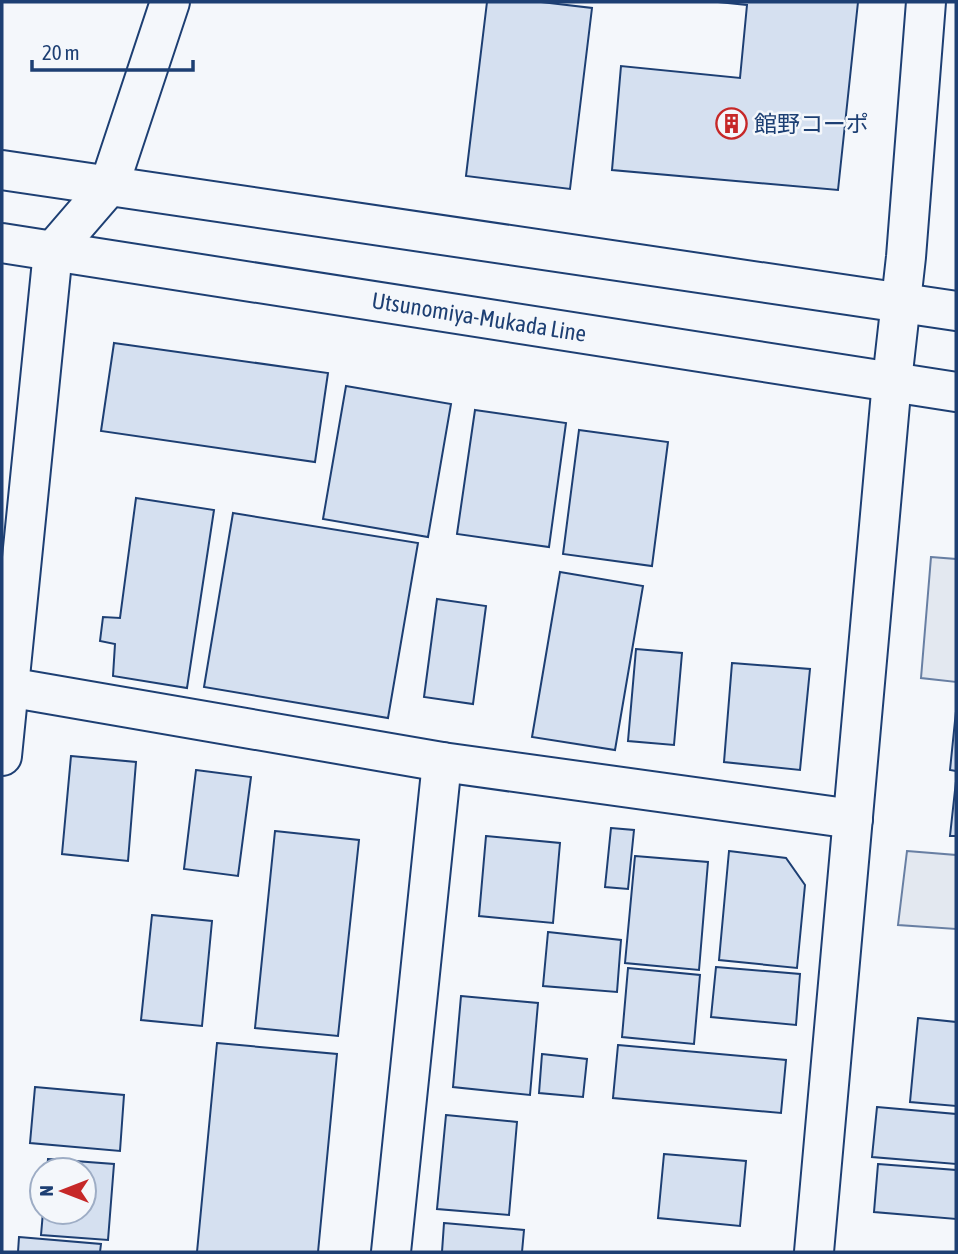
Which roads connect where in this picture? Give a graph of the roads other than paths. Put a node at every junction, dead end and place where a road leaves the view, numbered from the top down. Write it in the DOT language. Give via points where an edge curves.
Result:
graph roads {
  1 [pos="170,2"];
  2 [pos="926,2"];
  3 [pos="2,170"];
  4 [pos="109,186"];
  5 [pos="2,243"];
  6 [pos="53,251"];
  7 [pos="901,303"];
  8 [pos="956,311"];
  9 [pos="892,381"];
  10 [pos="956,392"];
  11 [pos="8,687"];
  12 [pos="2,756"];
  13 [pos="442,762"];
  14 [pos="853,819"];
  15 [pos="391,1252"];
  16 [pos="814,1252"];
  1 -- 4 [label="street"];
  2 -- 7 [label="street"];
  3 -- 4 [label="street"];
  4 -- 6 [label="street"];
  4 -- 7 [label="street"];
  5 -- 6 [label="street, Utsunomiya-Mukada Line"];
  6 -- 9 [label="street, Utsunomiya-Mukada Line"];
  6 -- 11 [label="street"];
  7 -- 8 [label="street"];
  7 -- 9 [label="street"];
  9 -- 10 [label="street, Utsunomiya-Mukada Line"];
  9 -- 14 [label="street"];
  11 -- 12 [label="street"];
  11 -- 13 [label="street"];
  13 -- 14 [label="street"];
  13 -- 15 [label="street"];
  14 -- 16 [label="street"];
}
